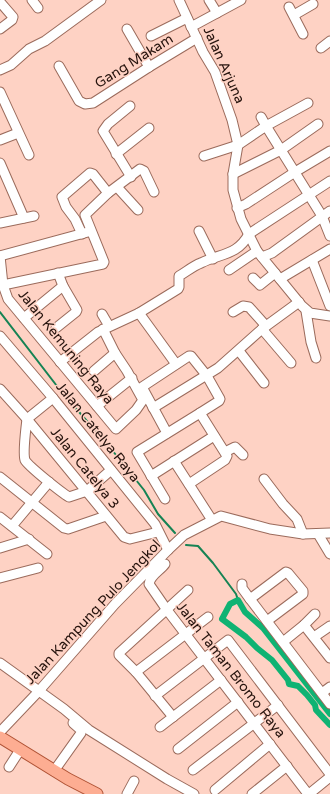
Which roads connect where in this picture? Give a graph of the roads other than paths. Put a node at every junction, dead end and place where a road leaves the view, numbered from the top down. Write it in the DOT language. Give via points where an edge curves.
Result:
graph roads {
  1 [pos="9,0"];
  2 [pos="32,0"];
  3 [pos="101,0"];
  4 [pos="179,0"];
  5 [pos="210,0"];
  6 [pos="241,0"];
  7 [pos="0,1"];
  8 [pos="314,5"];
  9 [pos="38,8"];
  10 [pos="217,13"];
  11 [pos="189,22"];
  12 [pos="0,29"];
  13 [pos="127,29"];
  14 [pos="303,34"];
  15 [pos="151,36"];
  16 [pos="197,38"];
  17 [pos="330,41"];
  18 [pos="321,48"];
  19 [pos="59,66"];
  20 [pos="149,67"];
  21 [pos="0,70"];
  22 [pos="0,92"];
  23 [pos="308,102"];
  24 [pos="130,106"];
  25 [pos="261,116"];
  26 [pos="318,124"];
  27 [pos="266,126"];
  28 [pos="149,128"];
  29 [pos="18,133"];
  30 [pos="0,140"];
  31 [pos="238,144"];
  32 [pos="280,150"];
  33 [pos="330,151"];
  34 [pos="116,154"];
  35 [pos="29,155"];
  36 [pos="204,156"];
  37 [pos="0,163"];
  38 [pos="295,172"];
  39 [pos="233,174"];
  40 [pos="131,177"];
  41 [pos="330,181"];
  42 [pos="117,187"];
  43 [pos="154,192"];
  44 [pos="108,193"];
  45 [pos="309,194"];
  46 [pos="237,208"];
  47 [pos="138,210"];
  48 [pos="326,214"];
  49 [pos="85,215"];
  50 [pos="34,216"];
  51 [pos="24,218"];
  52 [pos="75,220"];
  53 [pos="0,223"];
  54 [pos="92,230"];
  55 [pos="199,231"];
  56 [pos="82,234"];
  57 [pos="249,234"];
  58 [pos="330,236"];
  59 [pos="330,249"];
  60 [pos="259,254"];
  61 [pos="0,256"];
  62 [pos="213,259"];
  63 [pos="312,260"];
  64 [pos="229,270"];
  65 [pos="58,273"];
  66 [pos="277,276"];
  67 [pos="253,278"];
  68 [pos="3,285"];
  69 [pos="63,286"];
  70 [pos="299,302"];
  71 [pos="330,306"];
  72 [pos="306,311"];
  73 [pos="233,312"];
  74 [pos="139,313"];
  75 [pos="102,314"];
  76 [pos="330,316"];
  77 [pos="24,318"];
  78 [pos="56,328"];
  79 [pos="106,328"];
  80 [pos="264,328"];
  81 [pos="0,336"];
  82 [pos="239,351"];
  83 [pos="115,353"];
  84 [pos="316,358"];
  85 [pos="60,362"];
  86 [pos="291,363"];
  87 [pos="176,364"];
  88 [pos="94,371"];
  89 [pos="207,376"];
  90 [pos="132,378"];
  91 [pos="264,383"];
  92 [pos="0,389"];
  93 [pos="53,398"];
  94 [pos="97,406"];
  95 [pos="153,408"];
  96 [pos="200,413"];
  97 [pos="27,419"];
  98 [pos="167,433"];
  99 [pos="214,436"];
  100 [pos="225,452"];
  101 [pos="243,455"];
  102 [pos="174,462"];
  103 [pos="111,470"];
  104 [pos="151,476"];
  105 [pos="0,477"];
  106 [pos="264,479"];
  107 [pos="49,482"];
  108 [pos="189,484"];
  109 [pos="87,491"];
  110 [pos="165,499"];
  111 [pos="32,502"];
  112 [pos="106,516"];
  113 [pos="0,517"];
  114 [pos="210,517"];
  115 [pos="12,526"];
  116 [pos="158,532"];
  117 [pos="330,533"];
  118 [pos="302,534"];
  119 [pos="318,534"];
  120 [pos="29,539"];
  121 [pos="0,548"];
  122 [pos="168,550"];
  123 [pos="47,554"];
  124 [pos="330,554"];
  125 [pos="165,564"];
  126 [pos="38,568"];
  127 [pos="0,578"];
  128 [pos="242,584"];
  129 [pos="188,590"];
  130 [pos="250,599"];
  131 [pos="167,610"];
  132 [pos="315,614"];
  133 [pos="208,617"];
  134 [pos="267,622"];
  135 [pos="304,625"];
  136 [pos="330,626"];
  137 [pos="186,633"];
  138 [pos="314,637"];
  139 [pos="283,642"];
  140 [pos="205,658"];
  141 [pos="330,658"];
  142 [pos="0,663"];
  143 [pos="136,672"];
  144 [pos="221,680"];
  145 [pos="330,687"];
  146 [pos="322,693"];
  147 [pos="37,694"];
  148 [pos="155,696"];
  149 [pos="238,702"];
  150 [pos="330,704"];
  151 [pos="278,705"];
  152 [pos="173,717"];
  153 [pos="254,723"];
  154 [pos="160,727"];
  155 [pos="89,730"];
  156 [pos="0,732"];
  157 [pos="81,735"];
  158 [pos="0,737"];
  159 [pos="270,744"];
  160 [pos="178,749"];
  161 [pos="20,750"];
  162 [pos="287,766"];
  163 [pos="9,767"];
  164 [pos="193,770"];
  165 [pos="54,771"];
  166 [pos="330,776"];
  167 [pos="134,781"];
  168 [pos="330,784"];
  169 [pos="215,790"];
  170 [pos="304,793"];
  171 [pos="97,794"];
  172 [pos="127,794"];
  173 [pos="194,794"];
  174 [pos="252,794"];
  175 [pos="318,794"];
  1 -- 7 [label="street"];
  2 -- 9 [label="street"];
  3 -- 21 [label="street" via="45,41 29,49 11,66"];
  4 -- 11 [label="street, Jalan Arjuna"];
  5 -- 10 [label="street"];
  6 -- 10 [label="street"];
  7 -- 12 [label="street" via="13,18"];
  8 -- 14 [label="street" via="292,11"];
  10 -- 11 [label="street"];
  11 -- 15 [label="street"];
  11 -- 16 [label="street, Jalan Arjuna"];
  13 -- 20 [label="street"];
  16 -- 20 [label="street, Gang Makam"];
  16 -- 31 [label="street, Jalan Arjuna" via="215,72"];
  17 -- 18 [label="street"];
  19 -- 20 [label="street, Gang Makam" via="78,99 85,104 94,103"];
  22 -- 29 [label="street"];
  23 -- 27 [label="street"];
  24 -- 34 [label="street" via="103,129"];
  25 -- 27 [label="street"];
  26 -- 32 [label="street"];
  27 -- 31 [label="street"];
  27 -- 32 [label="street"];
  28 -- 34 [label="street"];
  29 -- 30 [label="street"];
  29 -- 35 [label="street"];
  31 -- 36 [label="street"];
  31 -- 39 [label="street, Jalan Arjuna"];
  32 -- 38 [label="street"];
  32 -- 39 [label="street"];
  33 -- 38 [label="street"];
  34 -- 40 [label="street"];
  37 -- 51 [label="street"];
  38 -- 45 [label="street"];
  38 -- 46 [label="street"];
  39 -- 46 [label="street, Jalan Arjuna" via="232,190"];
  40 -- 42 [label="street"];
  40 -- 43 [label="street" via="142,169"];
  41 -- 45 [label="street"];
  42 -- 44 [label="street"];
  42 -- 47 [label="street"];
  44 -- 49 [label="street"];
  44 -- 52 [label="street" via="93,174 89,173 62,197"];
  45 -- 48 [label="street"];
  45 -- 57 [label="street"];
  46 -- 57 [label="street, Jalan Arjuna"];
  48 -- 58 [label="street"];
  48 -- 60 [label="street" via="272,253"];
  49 -- 52 [label="street"];
  49 -- 54 [label="street"];
  50 -- 51 [label="street"];
  51 -- 53 [label="street"];
  52 -- 56 [label="street"];
  54 -- 56 [label="street"];
  54 -- 65 [label="street" via="103,263"];
  55 -- 62 [label="street"];
  56 -- 61 [label="street"];
  57 -- 60 [label="street, Jalan Arjuna"];
  57 -- 62 [label="street" via="244,244"];
  59 -- 63 [label="street"];
  60 -- 64 [label="street"];
  60 -- 66 [label="street, Jalan Arjuna"];
  61 -- 68 [label="street, Jalan Kemuning Raya"];
  62 -- 74 [label="street" via="179,276 178,289"];
  63 -- 66 [label="street"];
  63 -- 71 [label="street"];
  65 -- 68 [label="street"];
  65 -- 69 [label="street"];
  66 -- 67 [label="street" via="260,285"];
  66 -- 70 [label="street, Jalan Arjuna"];
  68 -- 77 [label="street, Jalan Kemuning Raya" via="8,299"];
  69 -- 77 [label="street"];
  69 -- 78 [label="street" via="77,310"];
  70 -- 72 [label="street, Jalan Arjuna"];
  70 -- 80 [label="street"];
  72 -- 76 [label="street"];
  72 -- 84 [label="street"];
  73 -- 80 [label="street" via="243,306 249,307"];
  74 -- 79 [label="street"];
  74 -- 87 [label="street"];
  75 -- 79 [label="street"];
  77 -- 85 [label="street, Jalan Kemuning Raya"];
  79 -- 83 [label="street"];
  79 -- 85 [label="street"];
  80 -- 82 [label="street"];
  80 -- 86 [label="street"];
  81 -- 93 [label="street, Jalan Catelya Raya"];
  82 -- 89 [label="street"];
  82 -- 91 [label="street"];
  83 -- 88 [label="street"];
  83 -- 90 [label="street"];
  85 -- 94 [label="street, Jalan Kemuning Raya"];
  87 -- 89 [label="street" via="191,356"];
  87 -- 95 [label="street" via="158,370 142,387"];
  89 -- 95 [label="street"];
  89 -- 96 [label="street" via="220,400"];
  90 -- 94 [label="street"];
  90 -- 94 [label="street, Jalan Kemuning Raya" via="143,400 115,429"];
  92 -- 97 [label="street, Jalan Catelya 3"];
  93 -- 97 [label="street"];
  93 -- 103 [label="street, Jalan Catelya Raya"];
  95 -- 98 [label="street"];
  96 -- 98 [label="street"];
  96 -- 99 [label="street"];
  97 -- 107 [label="street" via="25,460"];
  97 -- 109 [label="street, Jalan Catelya 3"];
  98 -- 104 [label="street" via="137,452"];
  99 -- 100 [label="street"];
  99 -- 102 [label="street"];
  100 -- 101 [label="street" via="235,447"];
  100 -- 108 [label="street" via="225,460"];
  102 -- 104 [label="street"];
  102 -- 108 [label="street"];
  103 -- 109 [label="street"];
  103 -- 116 [label="street, Jalan Catelya Raya" via="155,524"];
  104 -- 110 [label="street"];
  105 -- 111 [label="street"];
  106 -- 118 [label="street" via="297,519"];
  107 -- 109 [label="street" via="69,497"];
  107 -- 111 [label="street"];
  108 -- 114 [label="street"];
  109 -- 112 [label="street, Jalan Catelya 3"];
  111 -- 112 [label="street" via="65,529"];
  111 -- 115 [label="street"];
  112 -- 116 [label="street, Jalan Catelya 3" via="127,539"];
  113 -- 115 [label="street"];
  115 -- 120 [label="street"];
  116 -- 122 [label="street, Jalan Catelya Raya"];
  117 -- 119 [label="street, Jalan Kampung Pulo Jengkol"];
  118 -- 119 [label="street, Jalan Kampung Pulo Jengkol"];
  118 -- 122 [label="street, Jalan Kampung Pulo Jengkol" via="270,529 221,516 181,538"];
  119 -- 124 [label="street"];
  120 -- 121 [label="street"];
  120 -- 123 [label="street"];
  122 -- 147 [label="street, Jalan Kampung Pulo Jengkol" via="116,604"];
  125 -- 131 [label="street, Jalan Taman Bromo Raya" via="148,583"];
  126 -- 127 [label="street"];
  128 -- 130 [label="street"];
  129 -- 131 [label="street"];
  130 -- 134 [label="street"];
  130 -- 134 [label="street" via="286,572 302,591 303,594"];
  131 -- 137 [label="street, Jalan Taman Bromo Raya"];
  131 -- 143 [label="street" via="119,652"];
  132 -- 135 [label="street"];
  133 -- 137 [label="street"];
  134 -- 139 [label="street"];
  135 -- 138 [label="street"];
  135 -- 139 [label="street"];
  136 -- 138 [label="street"];
  137 -- 140 [label="street, Jalan Taman Bromo Raya"];
  137 -- 143 [label="street"];
  138 -- 141 [label="street"];
  139 -- 146 [label="street"];
  140 -- 144 [label="street, Jalan Taman Bromo Raya"];
  140 -- 148 [label="street"];
  140 -- 151 [label="street" via="228,640"];
  142 -- 147 [label="street"];
  143 -- 148 [label="street"];
  144 -- 149 [label="street, Jalan Taman Bromo Raya"];
  144 -- 152 [label="street"];
  145 -- 146 [label="street"];
  146 -- 150 [label="street"];
  147 -- 155 [label="street" via="64,709"];
  147 -- 156 [label="street, Jalan Kampung Pulo Jengkol"];
  147 -- 157 [label="street" via="78,727 82,731"];
  148 -- 152 [label="street"];
  149 -- 153 [label="street, Jalan Taman Bromo Raya"];
  149 -- 160 [label="street"];
  151 -- 153 [label="street"];
  151 -- 166 [label="street"];
  152 -- 154 [label="street"];
  153 -- 159 [label="street, Jalan Taman Bromo Raya"];
  153 -- 164 [label="street"];
  155 -- 157 [label="street"];
  155 -- 173 [label="street"];
  157 -- 165 [label="street"];
  158 -- 161 [label="main road"];
  159 -- 162 [label="street, Jalan Taman Bromo Raya"];
  159 -- 169 [label="street"];
  161 -- 163 [label="street"];
  161 -- 165 [label="main road"];
  162 -- 170 [label="street, Jalan Taman Bromo Raya"];
  162 -- 174 [label="street"];
  165 -- 171 [label="main road"];
  166 -- 170 [label="street"];
  167 -- 172 [label="street"];
  168 -- 175 [label="street"];
}
